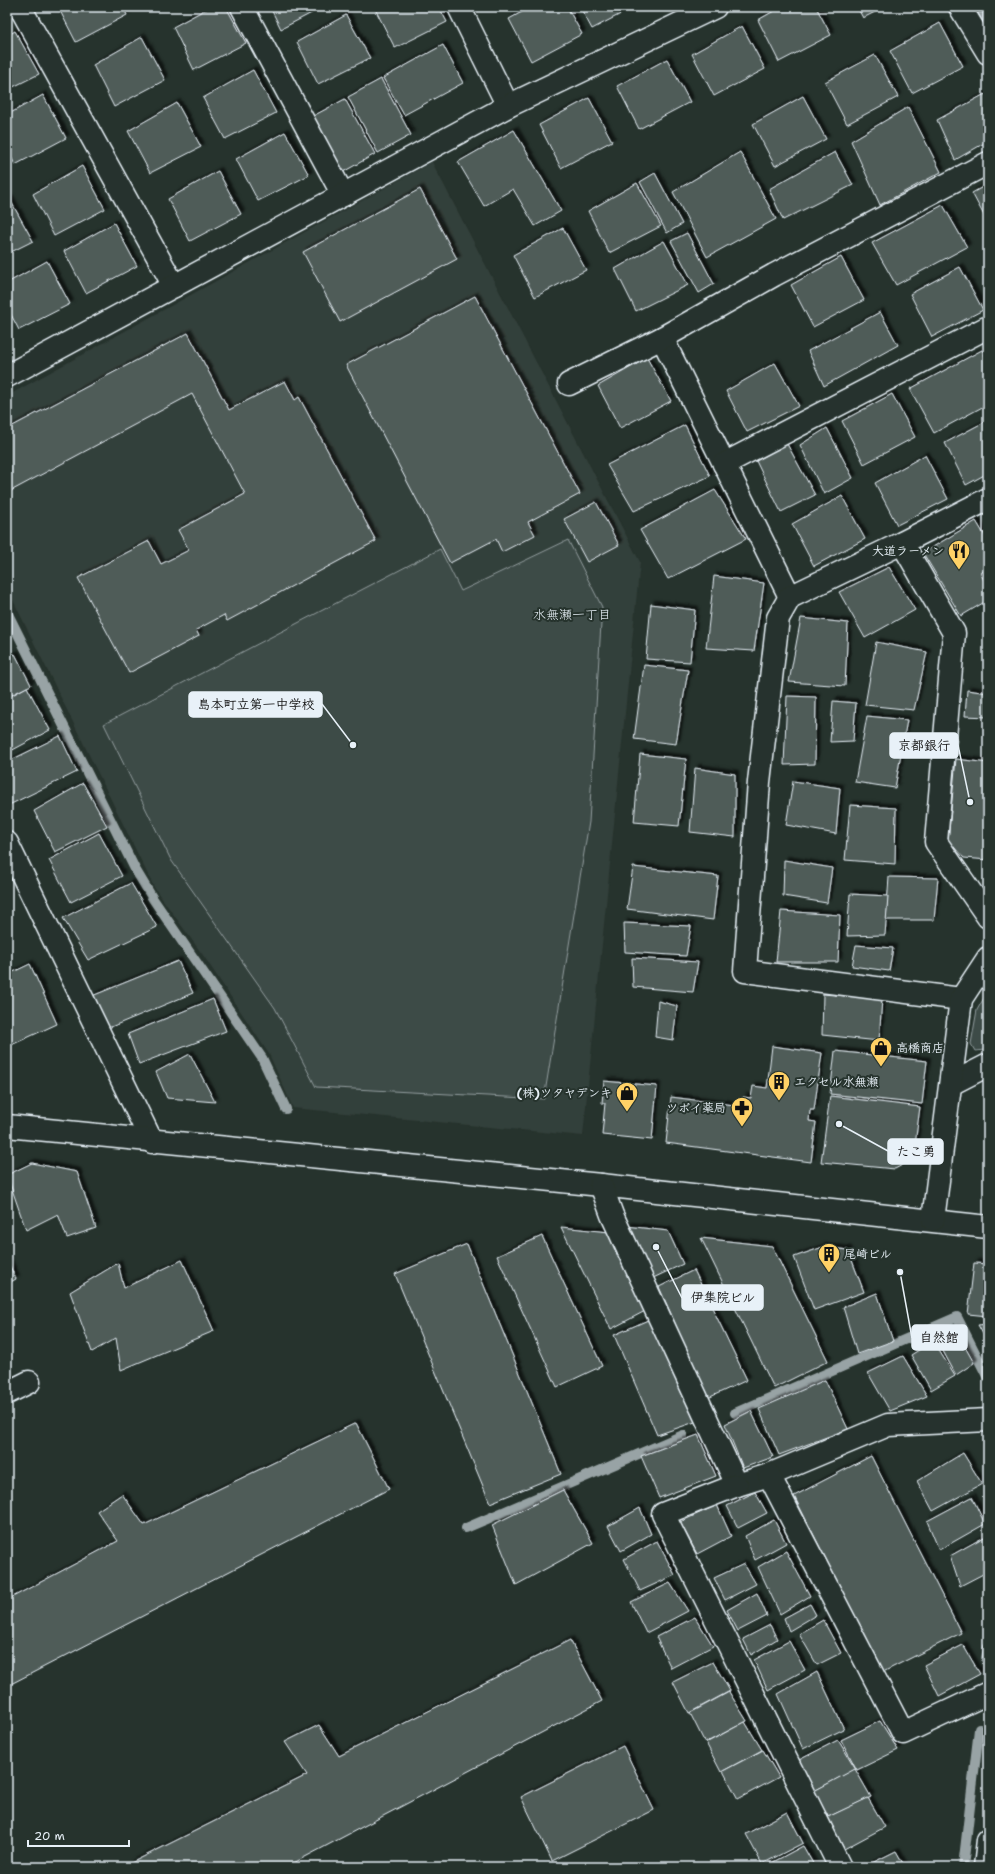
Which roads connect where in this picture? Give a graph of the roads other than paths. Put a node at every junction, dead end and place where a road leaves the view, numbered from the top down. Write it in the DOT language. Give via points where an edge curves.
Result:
graph roads {
  1 [pos="20,7"];
  2 [pos="242,7"];
  3 [pos="459,7"];
  4 [pos="715,7"];
  5 [pos="960,7"];
  6 [pos="988,53"];
  7 [pos="508,106"];
  8 [pos="988,163"];
  9 [pos="343,195"];
  10 [pos="174,286"];
  11 [pos="988,327"];
  12 [pos="662,338"];
  13 [pos="7,376"];
  14 [pos="569,384"];
  15 [pos="724,464"];
  16 [pos="988,499"];
  17 [pos="902,543"];
  18 [pos="790,597"];
  19 [pos="7,843"];
  20 [pos="988,917"];
  21 [pos="988,958"];
  22 [pos="962,999"];
  23 [pos="988,1065"];
  24 [pos="951,1084"];
  25 [pos="7,1126"];
  26 [pos="152,1142"];
  27 [pos="601,1185"];
  28 [pos="933,1220"];
  29 [pos="988,1227"];
  30 [pos="29,1382"];
  31 [pos="7,1393"];
  32 [pos="988,1420"];
  33 [pos="769,1475"];
  34 [pos="737,1485"];
  35 [pos="988,1693"];
  36 [pos="988,1840"];
  37 [pos="840,1867"];
  38 [pos="985,1867"];
  1 -- 10 [label="street"];
  2 -- 9 [label="street"];
  3 -- 7 [label="street"];
  4 -- 7 [label="street"];
  5 -- 6 [label="street"];
  7 -- 9 [label="street"];
  8 -- 12 [label="street" via="774,275"];
  9 -- 10 [label="street"];
  10 -- 13 [label="street"];
  11 -- 15 [label="street"];
  12 -- 14 [label="street"];
  12 -- 15 [label="street"];
  15 -- 18 [label="street"];
  16 -- 17 [label="street"];
  17 -- 18 [label="street"];
  17 -- 20 [label="street" via="954,633 936,842"];
  18 -- 22 [label="street" via="778,618 759,782 745,971"];
  19 -- 26 [label="street"];
  21 -- 22 [label="street"];
  22 -- 24 [label="street"];
  23 -- 24 [label="street"];
  24 -- 28 [label="street"];
  25 -- 26 [label="street"];
  26 -- 27 [label="street"];
  27 -- 28 [label="street"];
  27 -- 34 [label="street" via="612,1215"];
  28 -- 29 [label="street"];
  30 -- 31 [label="street"];
  32 -- 33 [label="street" via="888,1425"];
  33 -- 34 [label="street"];
  33 -- 35 [label="street" via="903,1733"];
  34 -- 37 [label="street" via="663,1514"];
  36 -- 38 [label="street"];
}
